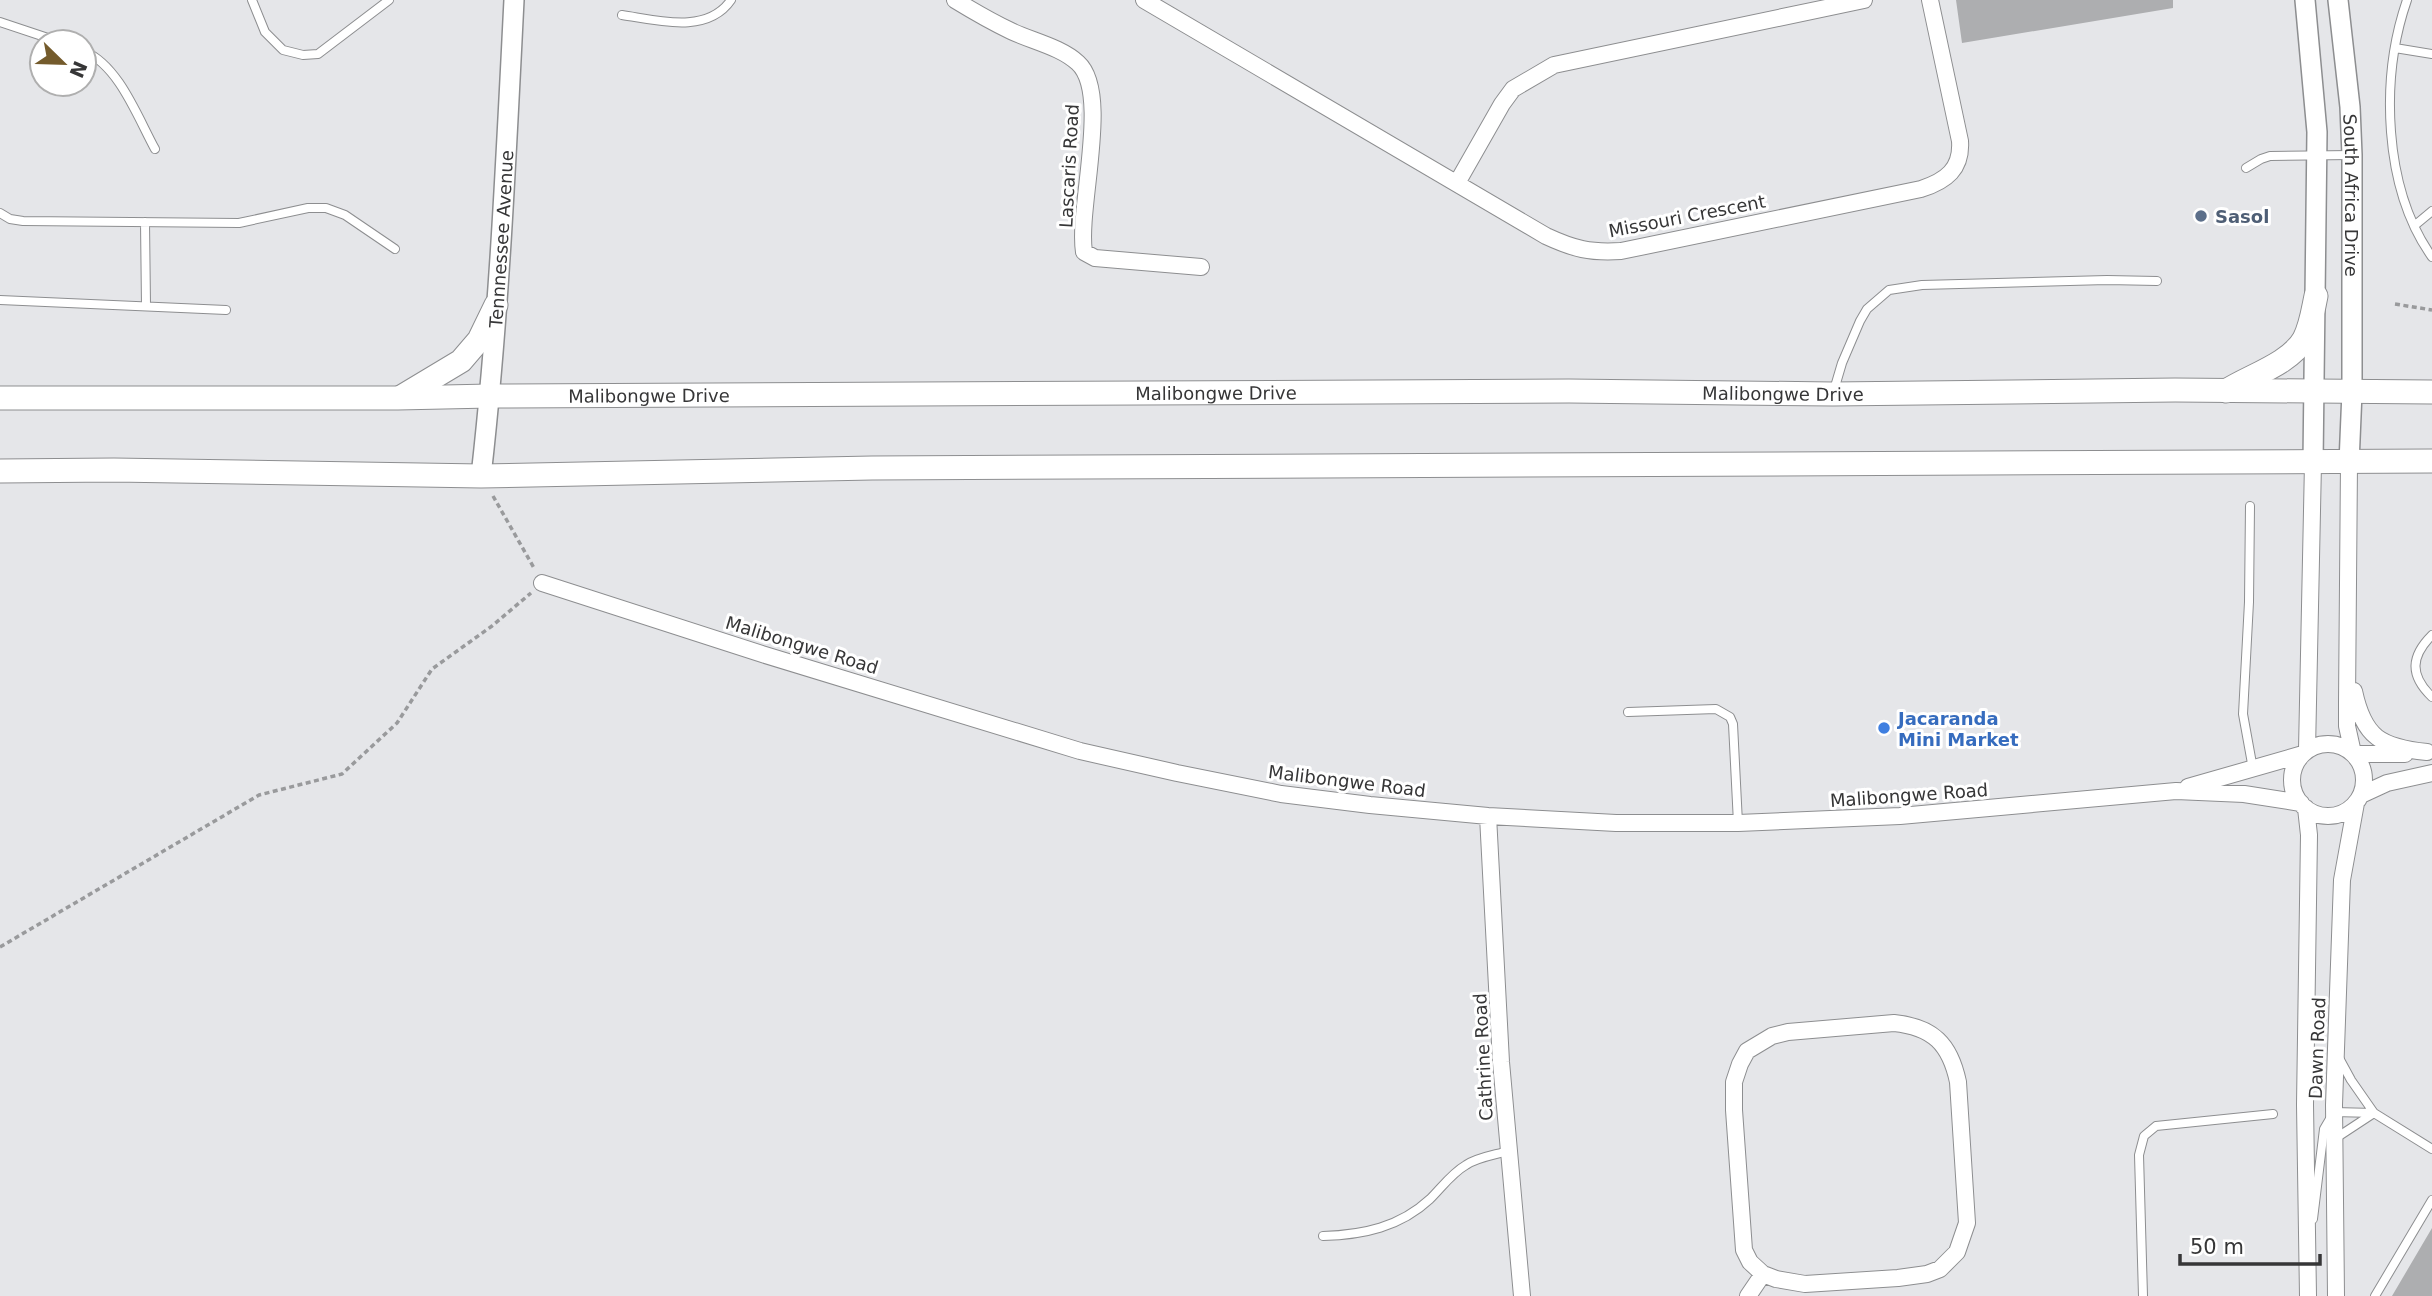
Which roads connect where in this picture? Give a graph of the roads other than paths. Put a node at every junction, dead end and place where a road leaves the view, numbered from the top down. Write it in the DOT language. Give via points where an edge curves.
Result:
graph roads {
  1 [pos="252,0"];
  2 [pos="389,0"];
  3 [pos="514,0"];
  4 [pos="731,0"];
  5 [pos="955,0"];
  6 [pos="1143,0"];
  7 [pos="1864,0"];
  8 [pos="1930,0"];
  9 [pos="2305,0"];
  10 [pos="2338,0"];
  11 [pos="2407,0"];
  12 [pos="622,15"];
  13 [pos="0,22"];
  14 [pos="28,31"];
  15 [pos="2395,48"];
  16 [pos="2432,54"];
  17 [pos="98,57"];
  18 [pos="155,149"];
  19 [pos="2352,155"];
  20 [pos="2317,157"];
  21 [pos="2246,168"];
  22 [pos="1457,183"];
  23 [pos="2432,211"];
  24 [pos="0,214"];
  25 [pos="145,222"];
  26 [pos="2414,226"];
  27 [pos="395,249"];
  28 [pos="2432,257"];
  29 [pos="1201,267"];
  30 [pos="2157,281"];
  31 [pos="2316,296"];
  32 [pos="0,300"];
  33 [pos="146,305"];
  34 [pos="496,305"];
  35 [pos="226,310"];
  36 [pos="2223,392"];
  37 [pos="2313,392"];
  38 [pos="2352,392"];
  39 [pos="2432,392"];
  40 [pos="1833,394"];
  41 [pos="490,396"];
  42 [pos="0,398"];
  43 [pos="398,398"];
  44 [pos="2432,461"];
  45 [pos="2313,463"];
  46 [pos="2349,463"];
  47 [pos="0,471"];
  48 [pos="481,475"];
  49 [pos="2250,506"];
  50 [pos="542,583"];
  51 [pos="2432,635"];
  52 [pos="2348,659"];
  53 [pos="2432,697"];
  54 [pos="1628,712"];
  55 [pos="2305,752"];
  56 [pos="2429,752"];
  57 [pos="2353,754"];
  58 [pos="2253,769"];
  59 [pos="2432,774"];
  60 [pos="2176,791"];
  61 [pos="2358,799"];
  62 [pos="2304,806"];
  63 [pos="1488,816"];
  64 [pos="1738,823"];
  65 [pos="2336,1052"];
  66 [pos="2334,1112"];
  67 [pos="2374,1113"];
  68 [pos="2273,1114"];
  69 [pos="2334,1139"];
  70 [pos="2432,1149"];
  71 [pos="1508,1151"];
  72 [pos="2432,1200"];
  73 [pos="1323,1236"];
  74 [pos="2307,1249"];
  75 [pos="1763,1274"];
  76 [pos="1521,1296"];
  77 [pos="1748,1296"];
  78 [pos="2143,1296"];
  79 [pos="2308,1296"];
  80 [pos="2336,1296"];
  81 [pos="2375,1296"];
  1 -- 2 [label="lane" via="265,32 283,50 303,55 318,54"];
  3 -- 34 [label="street, Tennnessee Avenue"];
  4 -- 12 [label="lane" via="708,17 682,24"];
  5 -- 29 [label="street, Lascaris Road" via="1003,28 1071,58 1086,73 1092,124 1084,252 1095,258"];
  6 -- 22 [label="street, Missouri Crescent"];
  7 -- 22 [label="street" via="1554,65 1513,89"];
  8 -- 22 [label="street, Missouri Crescent" via="1961,147 1953,171 1939,183 1601,252 1575,249 1546,236"];
  9 -- 20 [label="street, South Africa Drive"];
  10 -- 19 [label="street, South Africa Drive"];
  11 -- 15 [label="lane"];
  13 -- 14 [label="lane"];
  15 -- 16 [label="lane"];
  15 -- 26 [label="lane" via="2392,143 2397,181"];
  17 -- 18 [label="lane" via="111,70"];
  19 -- 20 [label="lane"];
  19 -- 38 [label="street, South Africa Drive"];
  20 -- 21 [label="lane" via="2270,156"];
  20 -- 31 [label="street, South Africa Drive"];
  23 -- 26 [label="lane"];
  24 -- 25 [label="lane" via="23,222"];
  25 -- 27 [label="lane" via="239,223 326,208 345,215"];
  25 -- 33 [label="lane"];
  26 -- 28 [label="lane"];
  30 -- 40 [label="lane" via="1922,285 1889,290 1860,321"];
  31 -- 36 [label="main road" via="2307,332 2296,349"];
  31 -- 37 [label="street, South Africa Drive"];
  32 -- 33 [label="lane"];
  33 -- 35 [label="lane"];
  34 -- 41 [label="street, Tennnessee Avenue"];
  34 -- 43 [label="main road" via="479,340 461,361"];
  36 -- 37 [label="main road, Malibongwe Drive"];
  36 -- 40 [label="main road, Malibongwe Drive"];
  37 -- 38 [label="main road, Malibongwe Drive"];
  37 -- 45 [label="street, South Africa Drive"];
  38 -- 39 [label="main road, Malibongwe Drive"];
  38 -- 46 [label="street, South Africa Drive"];
  40 -- 41 [label="main road, Malibongwe Drive"];
  41 -- 43 [label="main road, Malibongwe Drive"];
  41 -- 48 [label="street, Tennnessee Avenue"];
  42 -- 43 [label="main road, Malibongwe Drive"];
  44 -- 46 [label="main road"];
  45 -- 46 [label="main road"];
  45 -- 48 [label="main road" via="872,468"];
  45 -- 55 [label="street"];
  46 -- 52 [label="street"];
  47 -- 48 [label="main road"];
  49 -- 58 [label="lane" via="2243,714"];
  50 -- 63 [label="street, Malibongwe Road" via="1080,751 1282,794"];
  51 -- 53 [label="lane" via="2419,648 2415,668"];
  52 -- 56 [label="street" via="2364,725 2383,742"];
  52 -- 57 [label="street" via="2347,726"];
  54 -- 64 [label="lane" via="1716,709 1730,717"];
  55 -- 57 [label="street" via="2330,744"];
  55 -- 58 [label="street, Malibongwe Road"];
  55 -- 62 [label="street" via="2296,763 2292,783"];
  56 -- 57 [label="street"];
  57 -- 61 [label="street" via="2364,774"];
  58 -- 60 [label="street, Malibongwe Road"];
  59 -- 61 [label="street" via="2387,783"];
  60 -- 62 [label="street, Malibongwe Road" via="2244,794"];
  60 -- 64 [label="street, Malibongwe Road" via="1900,816"];
  61 -- 62 [label="street" via="2338,815 2316,814"];
  61 -- 65 [label="street, Dawn Road" via="2342,880"];
  62 -- 74 [label="street, Dawn Road" via="2309,835"];
  63 -- 64 [label="street, Malibongwe Road"];
  63 -- 71 [label="street, Cathrine Road"];
  65 -- 66 [label="street, Dawn Road"];
  65 -- 67 [label="lane"];
  66 -- 67 [label="lane"];
  66 -- 69 [label="street, Dawn Road"];
  66 -- 74 [label="lane" via="2324,1129"];
  67 -- 69 [label="lane"];
  67 -- 70 [label="lane"];
  68 -- 78 [label="lane" via="2156,1126 2144,1136 2139,1155"];
  69 -- 80 [label="street, Dawn Road"];
  71 -- 73 [label="lane" via="1468,1163 1404,1218 1359,1233"];
  71 -- 76 [label="street, Cathrine Road"];
  72 -- 81 [label="lane"];
  74 -- 79 [label="street, Dawn Road"];
  75 -- 75 [label="street" via="1744,1251 1734,1082 1747,1051 1788,1032 1894,1023 1921,1027 1946,1048 1958,1082 1967,1223 1957,1252 1940,1269 1898,1278 1805,1284"];
  75 -- 77 [label="street"];
}
